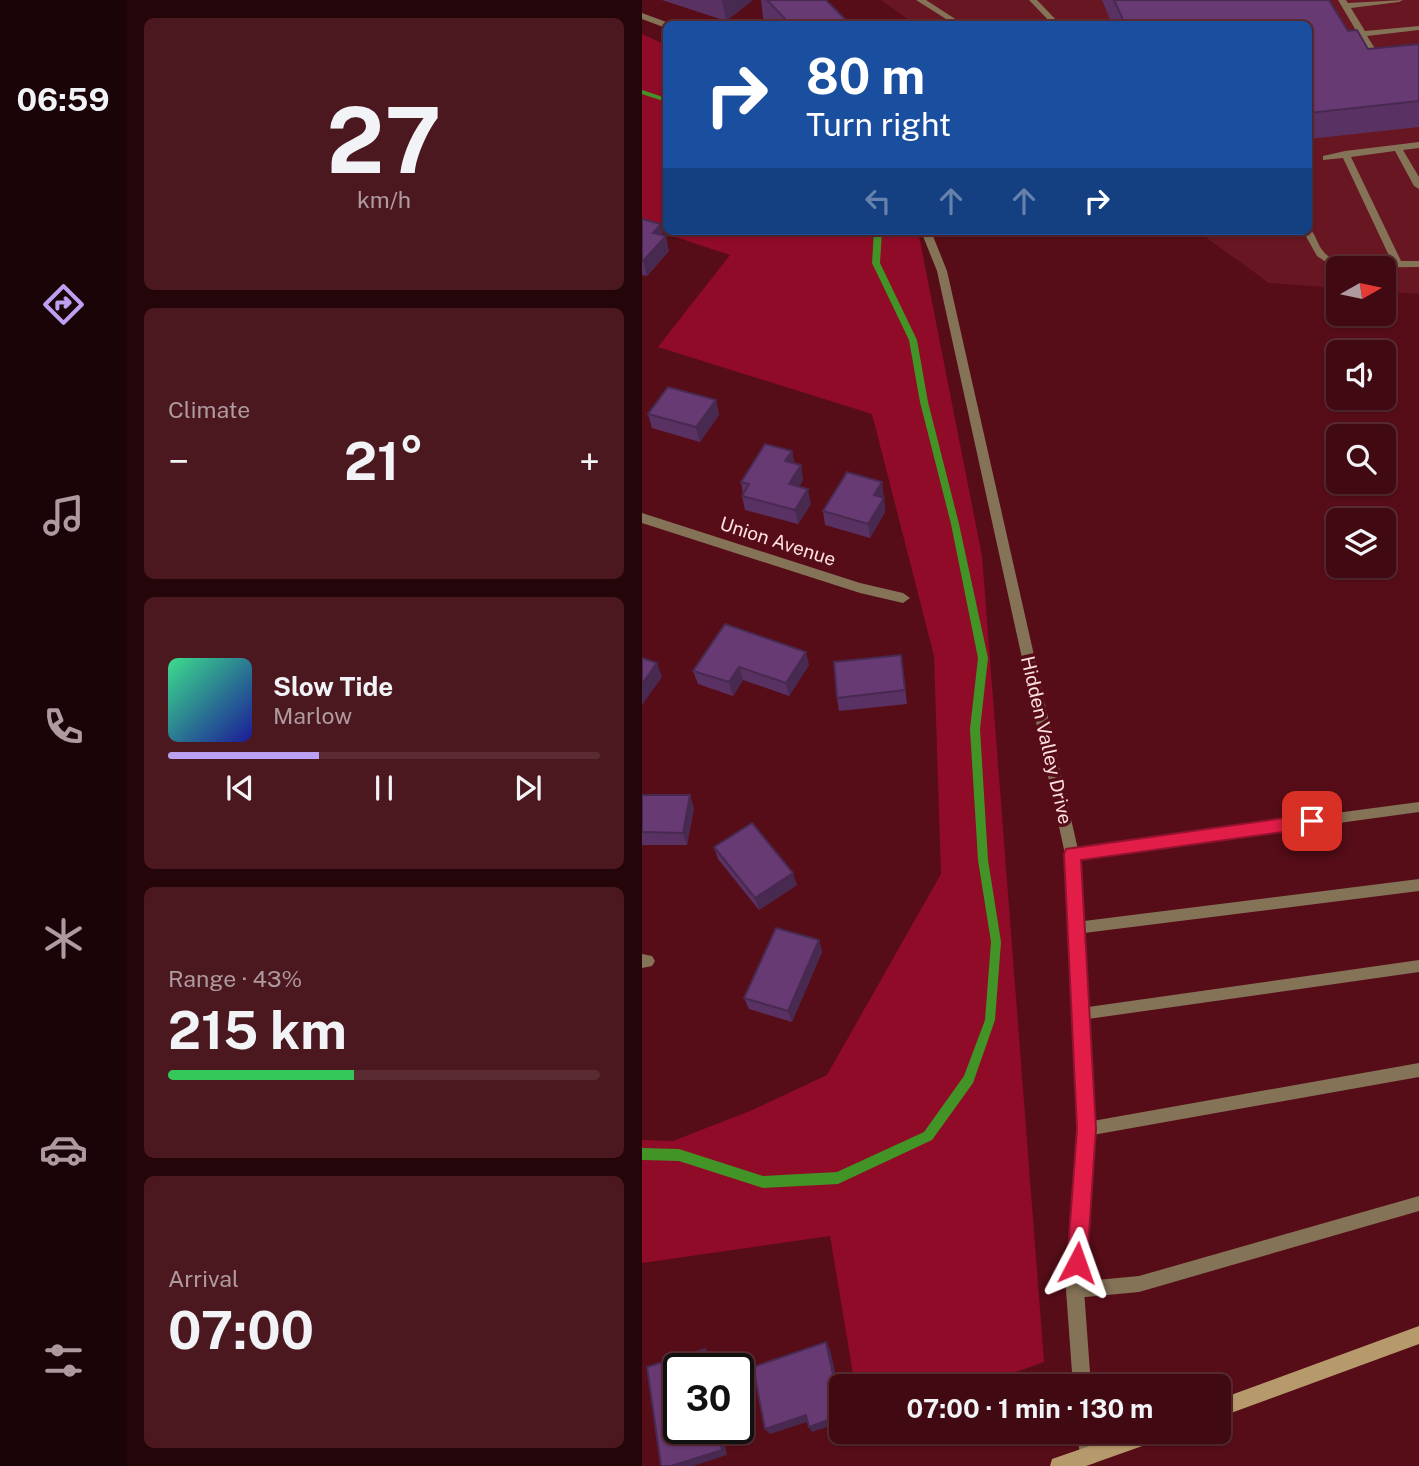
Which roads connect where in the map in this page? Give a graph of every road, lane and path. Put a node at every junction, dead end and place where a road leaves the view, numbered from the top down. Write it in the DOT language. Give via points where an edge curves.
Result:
graph roads {
  1 [pos="920,0"];
  2 [pos="1033,0"];
  3 [pos="1399,0"];
  4 [pos="1343,3"];
  5 [pos="642,16"];
  6 [pos="954,21"];
  7 [pos="1053,21"];
  8 [pos="663,23"];
  9 [pos="1419,28"];
  10 [pos="1362,34"];
  11 [pos="1392,58"];
  12 [pos="1419,145"];
  13 [pos="1398,148"];
  14 [pos="1345,154"];
  15 [pos="1326,159"];
  16 [pos="1419,186"];
  17 [pos="928,235"];
  18 [pos="1310,235"];
  19 [pos="1397,264"];
  20 [pos="1419,264"];
  21 [pos="642,517"];
  22 [pos="903,598"];
  23 [pos="1419,807"];
  24 [pos="1072,854"];
  25 [pos="1419,886"];
  26 [pos="1076,928"];
  27 [pos="1419,966"];
  28 [pos="1081,1014"];
  29 [pos="1419,1070"];
  30 [pos="1087,1129"];
  31 [pos="1419,1202"];
  32 [pos="1075,1290"];
  33 [pos="1419,1335"];
  34 [pos="1081,1374"];
  35 [pos="1231,1404"];
  36 [pos="1087,1444"];
  37 [pos="1122,1444"];
  38 [pos="1088,1456"];
  39 [pos="1059,1466"];
  1 -- 6 [label="lane"];
  2 -- 7 [label="lane"];
  3 -- 4 [label="lane"];
  4 -- 10 [label="lane"];
  5 -- 8 [label="street"];
  9 -- 10 [label="lane"];
  10 -- 11 [label="lane" via="1373,52"];
  12 -- 13 [label="lane"];
  13 -- 14 [label="lane"];
  13 -- 16 [label="lane"];
  14 -- 15 [label="lane"];
  14 -- 19 [label="lane"];
  17 -- 24 [label="street, Hidden Valley Drive" via="942,271"];
  18 -- 19 [label="lane" via="1320,254 1338,266"];
  19 -- 20 [label="lane"];
  21 -- 22 [label="street, Union Avenue"];
  23 -- 24 [label="lane"];
  24 -- 26 [label="street, Hidden Valley Drive"];
  25 -- 26 [label="lane"];
  26 -- 28 [label="street, Hidden Valley Drive"];
  27 -- 28 [label="lane"];
  28 -- 30 [label="street, Hidden Valley Drive"];
  29 -- 30 [label="lane"];
  30 -- 32 [label="street, Hidden Valley Drive"];
  31 -- 32 [label="lane" via="1139,1284"];
  32 -- 34 [label="street, Hidden Valley Drive"];
  33 -- 35 [label="main road"];
  36 -- 38 [label="street"];
  37 -- 38 [label="main road"];
  38 -- 39 [label="main road"];
}
